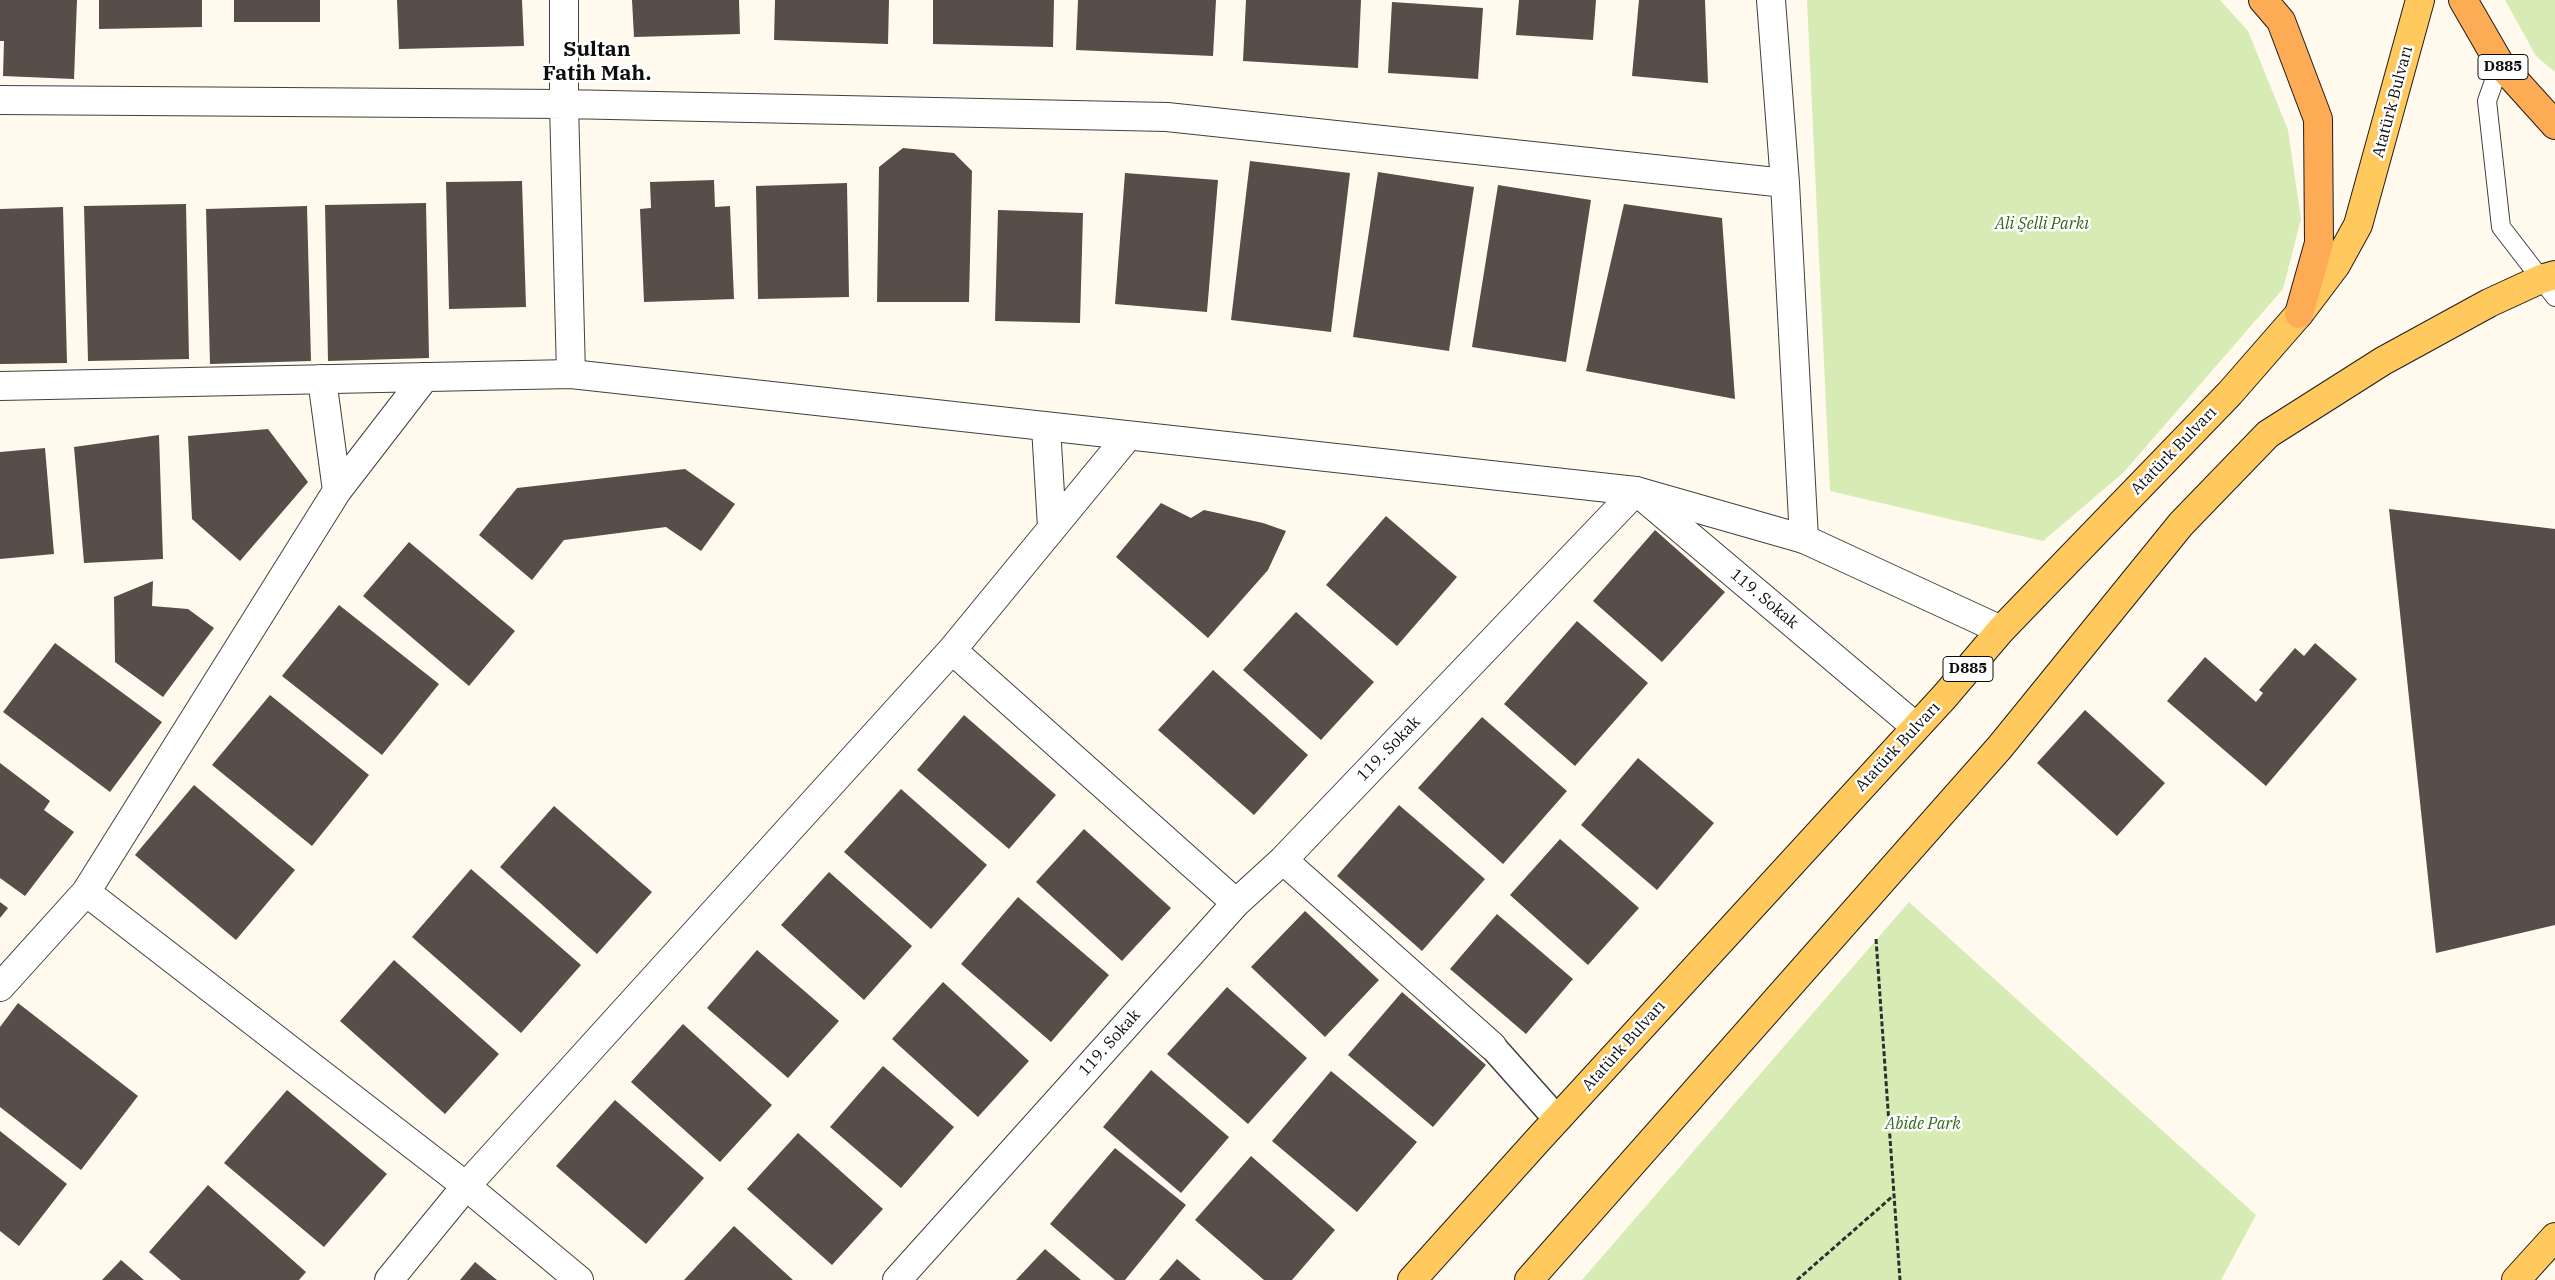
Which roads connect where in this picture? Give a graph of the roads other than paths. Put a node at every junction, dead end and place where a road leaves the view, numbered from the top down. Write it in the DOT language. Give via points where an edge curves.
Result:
graph roads {
  1 [pos="564,0"];
  2 [pos="1771,0"];
  3 [pos="2263,0"];
  4 [pos="2420,0"];
  5 [pos="2463,0"];
  6 [pos="2500,64"];
  7 [pos="0,100"];
  8 [pos="564,104"];
  9 [pos="2555,125"];
  10 [pos="1785,182"];
  11 [pos="2550,284"];
  12 [pos="2299,314"];
  13 [pos="571,374"];
  14 [pos="425,377"];
  15 [pos="322,379"];
  16 [pos="0,386"];
  17 [pos="1046,427"];
  18 [pos="1128,436"];
  19 [pos="337,491"];
  20 [pos="1636,491"];
  21 [pos="1052,527"];
  22 [pos="1804,539"];
  23 [pos="2001,630"];
  24 [pos="952,650"];
  25 [pos="1916,727"];
  26 [pos="1282,860"];
  27 [pos="86,892"];
  28 [pos="1236,903"];
  29 [pos="0,987"];
  30 [pos="1492,1046"];
  31 [pos="1557,1120"];
  32 [pos="466,1186"];
  33 [pos="2555,1237"];
  34 [pos="389,1280"];
  35 [pos="579,1280"];
  36 [pos="897,1280"];
  37 [pos="1412,1280"];
  38 [pos="1529,1280"];
  39 [pos="2516,1280"];
  1 -- 8 [label="street"];
  2 -- 10 [label="street"];
  3 -- 12 [label="highway" via="2281,21 2318,120 2319,243"];
  4 -- 12 [label="main road, Atatürk Bulvarı / D885" via="2358,225 2336,265"];
  5 -- 6 [label="highway, D885"];
  6 -- 9 [label="highway, D885"];
  6 -- 11 [label="lane" via="2487,101 2501,228"];
  7 -- 8 [label="street"];
  8 -- 10 [label="street" via="1167,117"];
  8 -- 13 [label="street"];
  10 -- 22 [label="street"];
  11 -- 38 [label="main road" via="2489,303 2383,361 2268,434 2181,524 2000,747"];
  12 -- 23 [label="main road, Atatürk Bulvarı / D885" via="2230,393"];
  13 -- 14 [label="street"];
  13 -- 17 [label="street"];
  14 -- 15 [label="street"];
  14 -- 19 [label="street"];
  15 -- 16 [label="street"];
  15 -- 19 [label="street"];
  17 -- 18 [label="street"];
  17 -- 21 [label="street"];
  18 -- 20 [label="street"];
  18 -- 21 [label="street"];
  19 -- 27 [label="street"];
  20 -- 22 [label="street"];
  20 -- 25 [label="street, 119. Sokak"];
  20 -- 26 [label="street, 119. Sokak"];
  21 -- 24 [label="street"];
  22 -- 23 [label="street"];
  23 -- 25 [label="main road, Atatürk Bulvarı / D885"];
  24 -- 28 [label="street"];
  24 -- 32 [label="street"];
  25 -- 31 [label="main road, Atatürk Bulvarı / D885"];
  26 -- 28 [label="street, 119. Sokak"];
  26 -- 30 [label="street"];
  27 -- 29 [label="street"];
  27 -- 32 [label="street"];
  28 -- 36 [label="street, 119. Sokak"];
  30 -- 31 [label="street"];
  31 -- 37 [label="main road, Atatürk Bulvarı / D885"];
  32 -- 34 [label="street"];
  32 -- 35 [label="street"];
  33 -- 39 [label="main road"];
}
